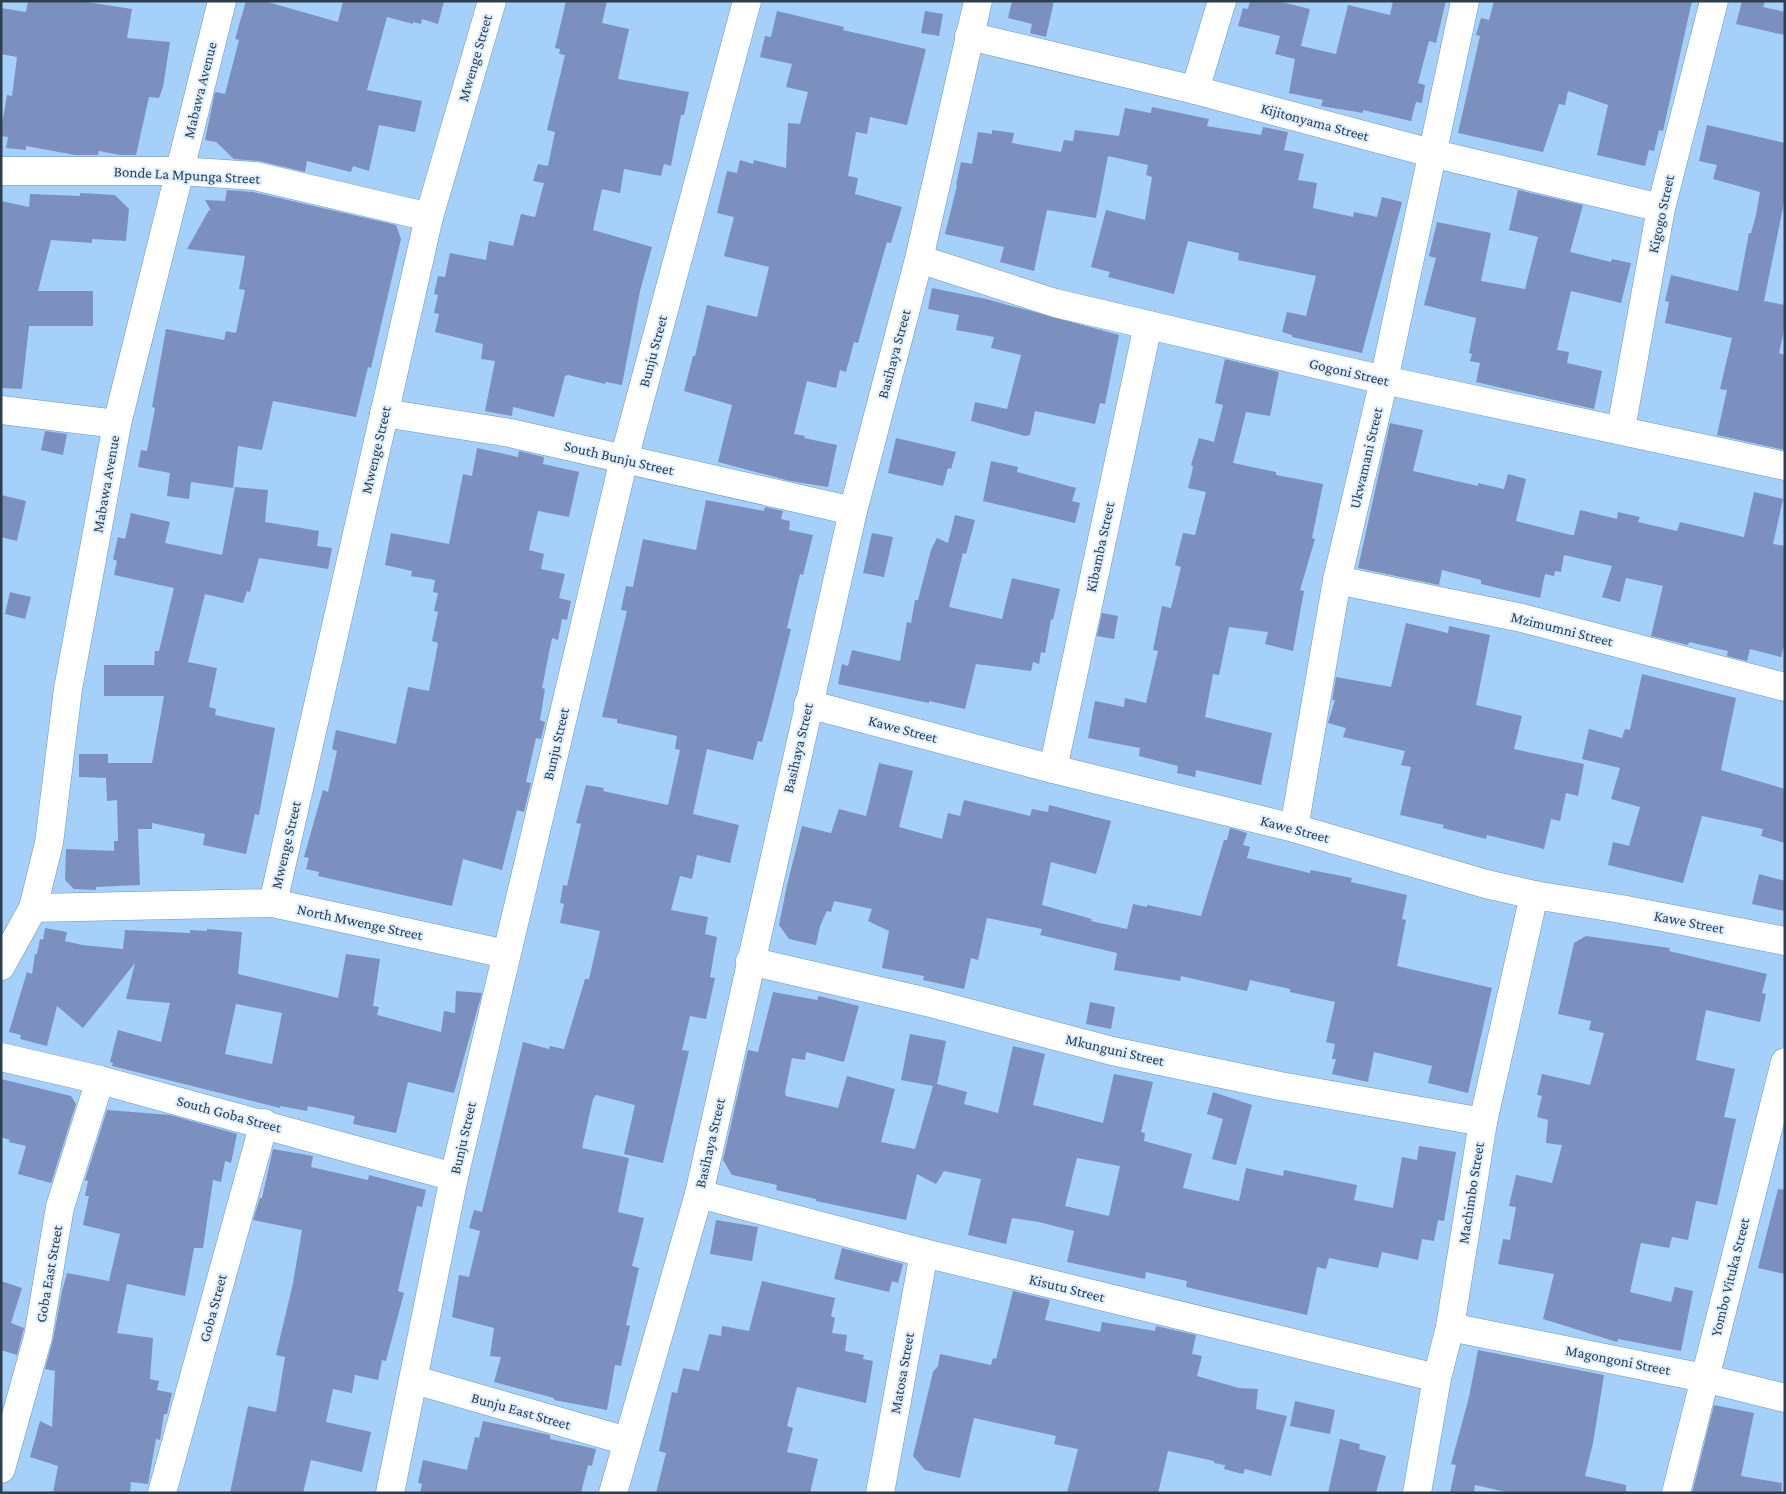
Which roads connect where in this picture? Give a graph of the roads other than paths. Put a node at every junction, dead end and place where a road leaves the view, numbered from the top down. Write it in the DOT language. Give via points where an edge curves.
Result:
graph roads {
  1 [pos="222,1"];
  2 [pos="492,1"];
  3 [pos="747,1"];
  4 [pos="978,1"];
  5 [pos="1222,1"];
  6 [pos="1465,1"];
  7 [pos="1714,1"];
  8 [pos="969,36"];
  9 [pos="1195,90"];
  10 [pos="1431,154"];
  11 [pos="1,171"];
  12 [pos="180,171"];
  13 [pos="1661,208"];
  14 [pos="429,217"];
  15 [pos="919,259"];
  16 [pos="1148,324"];
  17 [pos="1384,380"];
  18 [pos="1,410"];
  19 [pos="384,413"];
  20 [pos="117,424"];
  21 [pos="1621,429"];
  22 [pos="624,459"];
  23 [pos="1785,466"];
  24 [pos="853,511"];
  25 [pos="1337,580"];
  26 [pos="1785,687"];
  27 [pos="808,704"];
  28 [pos="1053,769"];
  29 [pos="1294,828"];
  30 [pos="1534,895"];
  31 [pos="273,903"];
  32 [pos="34,908"];
  33 [pos="1785,941"];
  34 [pos="506,954"];
  35 [pos="750,961"];
  36 [pos="1,966"];
  37 [pos="1,1057"];
  38 [pos="1785,1062"];
  39 [pos="100,1080"];
  40 [pos="1483,1122"];
  41 [pos="264,1123"];
  42 [pos="454,1177"];
  43 [pos="699,1194"];
  44 [pos="924,1253"];
  45 [pos="1450,1326"];
  46 [pos="1437,1378"];
  47 [pos="1704,1378"];
  48 [pos="415,1380"];
  49 [pos="1785,1398"];
  50 [pos="627,1441"];
  51 [pos="1,1469"];
  52 [pos="883,1492"];
  53 [pos="162,1493"];
  54 [pos="390,1493"];
  55 [pos="613,1493"];
  56 [pos="1417,1493"];
  57 [pos="1676,1493"];
  1 -- 12 [label="street, Mabawa Avenue"];
  2 -- 14 [label="street, Mwenge Street"];
  3 -- 22 [label="street, Bunju Street"];
  4 -- 8 [label="street, Basihaya Street"];
  5 -- 9 [label="street"];
  6 -- 10 [label="street, Ukwamani Street"];
  7 -- 13 [label="street, Kigogo Street"];
  8 -- 9 [label="street, Kijitonyama Street"];
  8 -- 15 [label="street, Basihaya Street"];
  9 -- 10 [label="street, Kijitonyama Street"];
  10 -- 13 [label="street, Kijitonyama Street"];
  10 -- 17 [label="street, Ukwamani Street"];
  11 -- 12 [label="street, Bonde La Mpunga Street"];
  12 -- 14 [label="street, Bonde La Mpunga Street" via="255,176"];
  12 -- 20 [label="street, Mabawa Avenue"];
  13 -- 21 [label="street, Kigogo Street"];
  14 -- 19 [label="street, Mwenge Street"];
  15 -- 16 [label="street, Gogoni Street" via="1055,303"];
  15 -- 24 [label="street, Basihaya Street"];
  16 -- 17 [label="street, Gogoni Street"];
  16 -- 28 [label="street, Kibamba Street"];
  17 -- 21 [label="street, Gogoni Street"];
  17 -- 25 [label="street, Ukwamani Street"];
  18 -- 20 [label="street"];
  19 -- 22 [label="street, South Bunju Street" via="510,433"];
  19 -- 31 [label="street, Mwenge Street"];
  20 -- 32 [label="street, Mabawa Avenue" via="68,689 49,843"];
  21 -- 23 [label="street, Gogoni Street"];
  22 -- 24 [label="street, South Bunju Street"];
  22 -- 34 [label="street, Bunju Street"];
  24 -- 27 [label="street, Basihaya Street"];
  25 -- 26 [label="street, Mzimumni Street" via="1522,618"];
  25 -- 29 [label="street, Ukwamani Street"];
  27 -- 28 [label="street, Kawe Street"];
  27 -- 35 [label="street, Basihaya Street"];
  28 -- 29 [label="street, Kawe Street"];
  29 -- 30 [label="street, Kawe Street"];
  30 -- 33 [label="street, Kawe Street"];
  30 -- 40 [label="street, Machimbo Street"];
  31 -- 32 [label="street, North Mwenge Street"];
  31 -- 34 [label="street, North Mwenge Street"];
  32 -- 36 [label="street, Mabawa Avenue"];
  34 -- 42 [label="street, Bunju Street"];
  35 -- 40 [label="street, Mkunguni Street" via="927,1002 1112,1051 1280,1086"];
  35 -- 43 [label="street, Basihaya Street"];
  37 -- 39 [label="street, South Goba Street"];
  38 -- 47 [label="street, Yombo Vituka Street"];
  39 -- 41 [label="street, South Goba Street"];
  39 -- 51 [label="street, Goba East Street" via="60,1207 38,1337"];
  40 -- 45 [label="street, Machimbo Street"];
  41 -- 42 [label="street, South Goba Street"];
  41 -- 53 [label="street, Goba Street"];
  42 -- 48 [label="street, Bunju Street"];
  43 -- 44 [label="street, Kisutu Street"];
  43 -- 50 [label="street, Basihaya Street"];
  44 -- 46 [label="street, Kisutu Street"];
  44 -- 52 [label="street, Matosa Street"];
  45 -- 46 [label="street, Machimbo Street"];
  45 -- 47 [label="street, Magongoni Street"];
  46 -- 56 [label="street, Machimbo Street"];
  47 -- 49 [label="street, Magongoni Street"];
  47 -- 57 [label="street, Yombo Vituka Street"];
  48 -- 50 [label="street, Bunju East Street"];
  48 -- 54 [label="street, Bunju Street"];
  50 -- 55 [label="street, Basihaya Street"];
}
